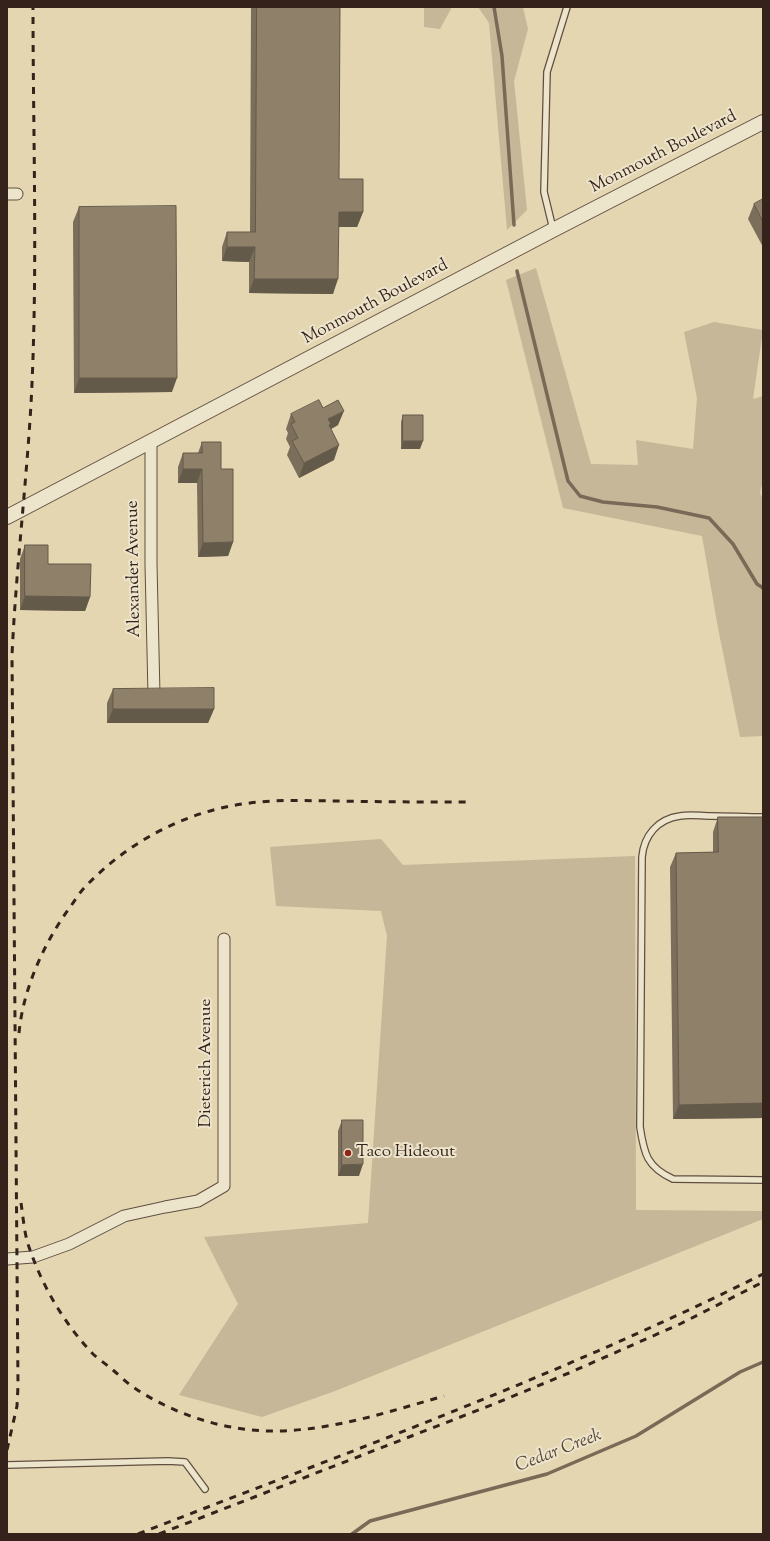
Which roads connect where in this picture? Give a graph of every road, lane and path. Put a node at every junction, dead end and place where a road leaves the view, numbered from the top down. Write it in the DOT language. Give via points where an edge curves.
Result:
graph roads {
  1 [pos="567,7"];
  2 [pos="763,122"];
  3 [pos="553,230"];
  4 [pos="151,442"];
  5 [pos="7,517"];
  6 [pos="154,695"];
  7 [pos="763,817"];
  8 [pos="224,939"];
  9 [pos="763,1180"];
  10 [pos="7,1260"];
  11 [pos="7,1465"];
  12 [pos="205,1489"];
  1 -- 3 [label="lane" via="546,72 544,192"];
  2 -- 3 [label="street, Monmouth Boulevard"];
  3 -- 4 [label="street, Monmouth Boulevard"];
  4 -- 5 [label="street, Monmouth Boulevard"];
  4 -- 6 [label="street, Alexander Avenue"];
  7 -- 9 [label="lane" via="680,816 664,821 653,828 646,837 642,857 640,1119 642,1146 646,1156 661,1174 673,1180"];
  8 -- 10 [label="street, Dieterich Avenue" via="224,1186 198,1201 124,1216 69,1244 33,1257"];
  11 -- 12 [label="lane" via="185,1462"];
}
